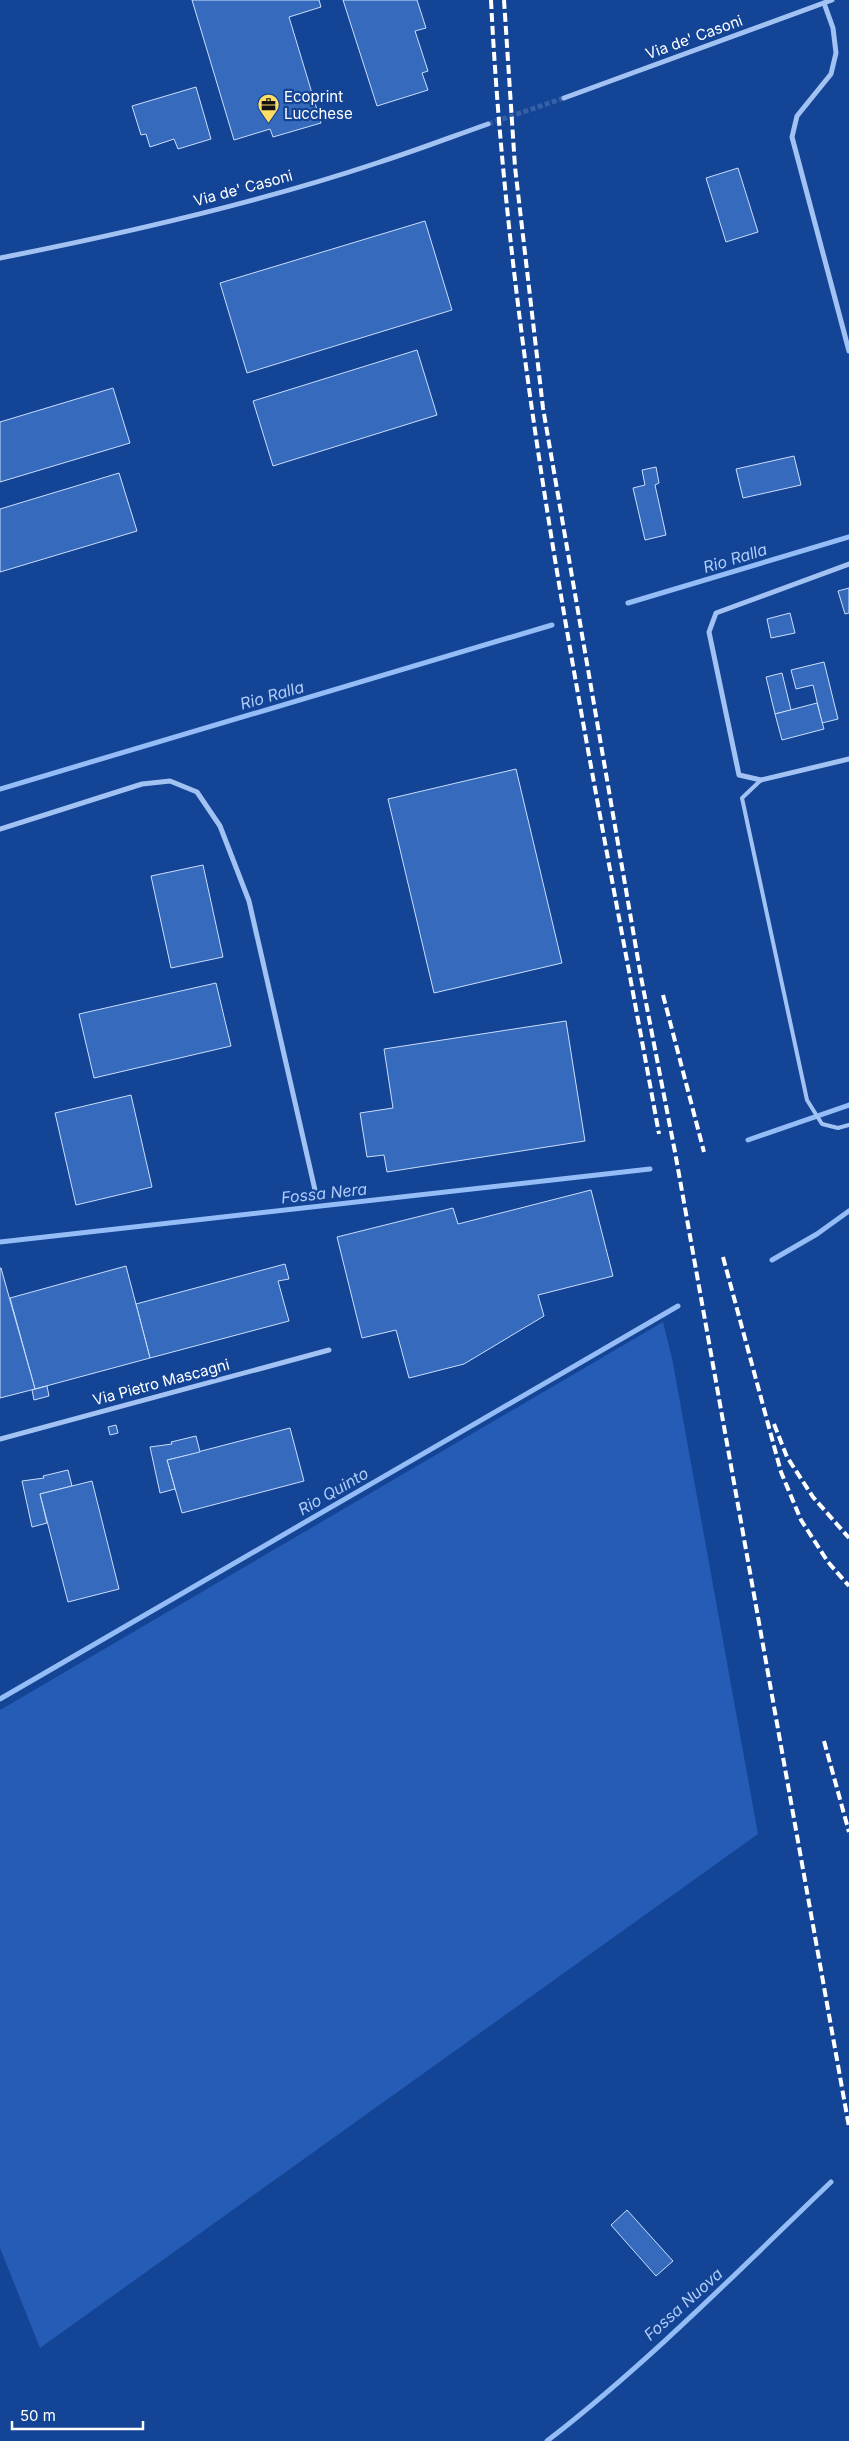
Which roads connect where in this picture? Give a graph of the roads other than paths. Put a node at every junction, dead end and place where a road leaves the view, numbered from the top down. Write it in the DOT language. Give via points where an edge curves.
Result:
graph roads {
  1 [pos="832,0"];
  2 [pos="824,3"];
  3 [pos="564,98"];
  4 [pos="488,124"];
  5 [pos="0,258"];
  6 [pos="849,351"];
  7 [pos="849,564"];
  8 [pos="849,759"];
  9 [pos="761,780"];
  10 [pos="0,829"];
  11 [pos="849,1125"];
  12 [pos="315,1190"];
  13 [pos="329,1350"];
  14 [pos="0,1439"];
  1 -- 2 [label="street, Via de' Casoni"];
  2 -- 3 [label="street, Via de' Casoni"];
  2 -- 6 [label="street" via="833,28 836,52 831,74 797,116 792,137"];
  4 -- 5 [label="street, Via de' Casoni" via="377,163 270,194 140,229"];
  7 -- 9 [label="street" via="716,613 709,632 739,775"];
  8 -- 9 [label="street"];
  9 -- 11 [label="lane" via="742,798 807,1100 822,1124 838,1128"];
  10 -- 12 [label="street" via="142,784 170,781 197,792 220,826 249,901"];
  13 -- 14 [label="street, Via Pietro Mascagni"];
}
